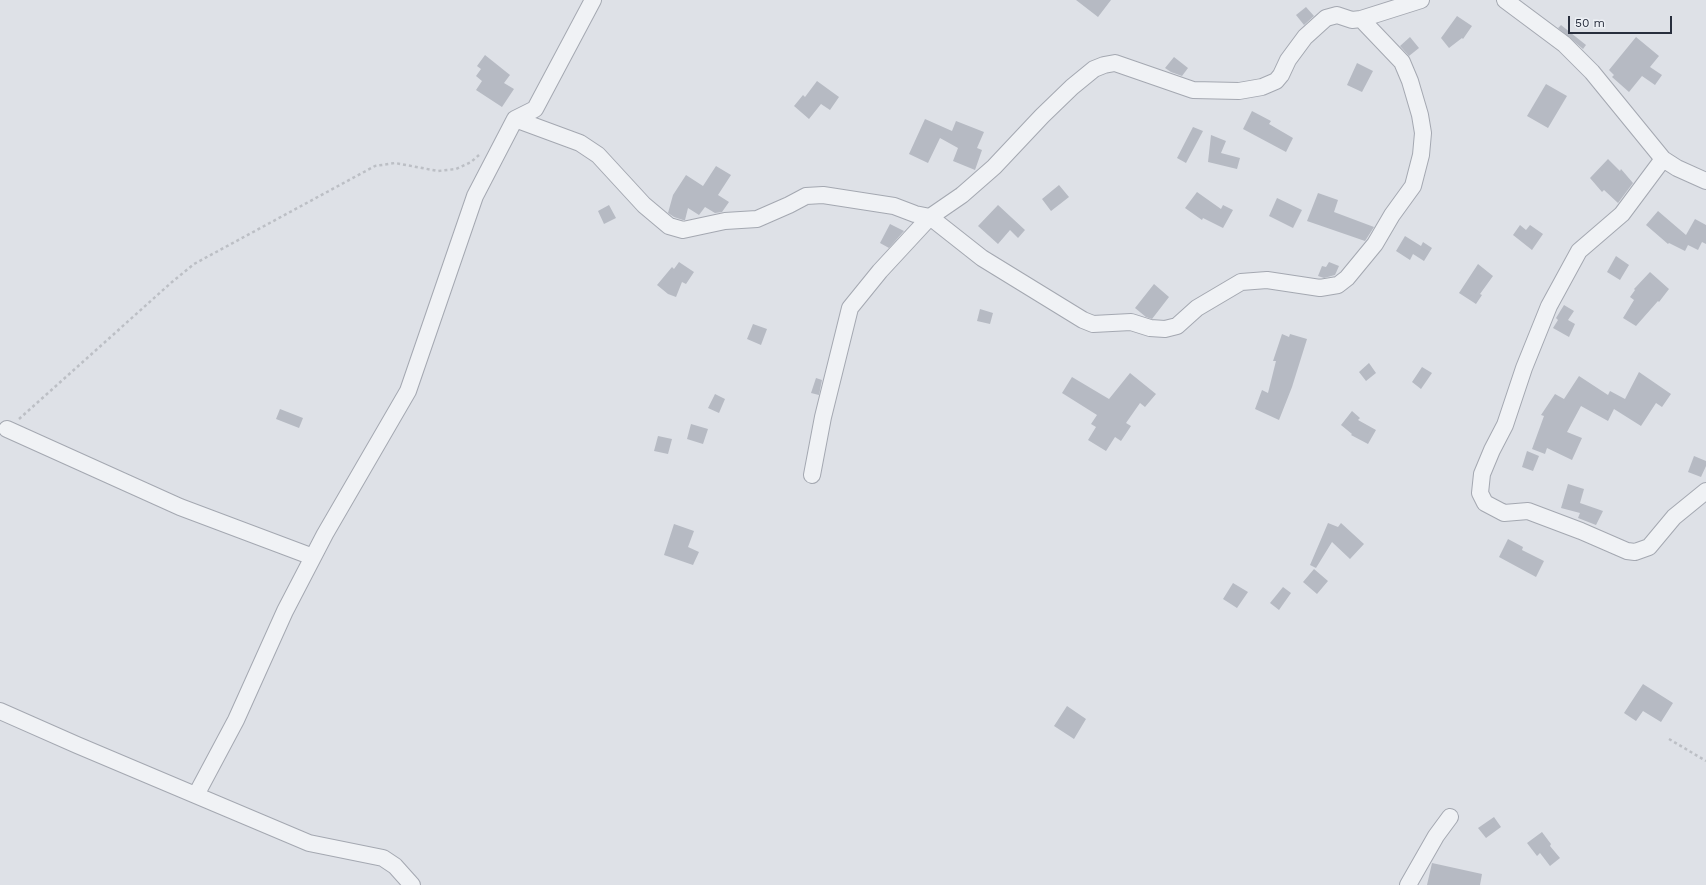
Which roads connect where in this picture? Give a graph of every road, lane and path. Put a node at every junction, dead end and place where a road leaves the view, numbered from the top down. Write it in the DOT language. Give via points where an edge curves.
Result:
graph roads {
  1 [pos="593,0"];
  2 [pos="1421,0"];
  3 [pos="1505,0"];
  4 [pos="1361,20"];
  5 [pos="515,119"];
  6 [pos="482,152"];
  7 [pos="1663,159"];
  8 [pos="1706,181"];
  9 [pos="930,217"];
  10 [pos="7,429"];
  11 [pos="812,475"];
  12 [pos="1706,491"];
  13 [pos="313,557"];
  14 [pos="0,710"];
  15 [pos="1669,738"];
  16 [pos="1706,761"];
  17 [pos="196,795"];
  18 [pos="1450,817"];
  19 [pos="412,885"];
  20 [pos="1408,885"];
  1 -- 5 [label="street" via="535,109"];
  2 -- 4 [label="street"];
  3 -- 7 [label="street" via="1564,44 1592,72"];
  4 -- 9 [label="street" via="1337,15 1326,18 1305,37 1276,82 1262,87 1239,91 1193,90 1115,63 1094,69 1042,116 994,167 962,195"];
  4 -- 9 [label="street" via="1402,62 1420,115 1421,155 1412,186 1375,244 1338,285 1320,288 1267,280 1248,280 1197,308 1177,326 1165,329 1150,328 1131,322 1093,324 982,258"];
  5 -- 9 [label="street" via="580,143 598,155 661,220 669,226 683,230 725,221 757,219 806,196 823,195 894,206"];
  5 -- 13 [label="street" via="475,196 408,391"];
  6 -- 10 [label="path" via="471,162 456,169 438,171 395,163 375,166 194,264"];
  7 -- 8 [label="street"];
  7 -- 12 [label="street" via="1622,214 1579,251 1549,306 1505,425 1482,474 1480,493 1485,503 1504,513 1528,511 1539,514 1627,551 1635,552 1649,547 1674,517"];
  9 -- 11 [label="street" via="850,308 823,416"];
  10 -- 13 [label="street" via="180,508"];
  13 -- 17 [label="street" via="285,611 236,720"];
  14 -- 17 [label="street"];
  15 -- 16 [label="path"];
  17 -- 19 [label="street" via="309,843 383,858 395,866"];
  18 -- 20 [label="street"];
}
